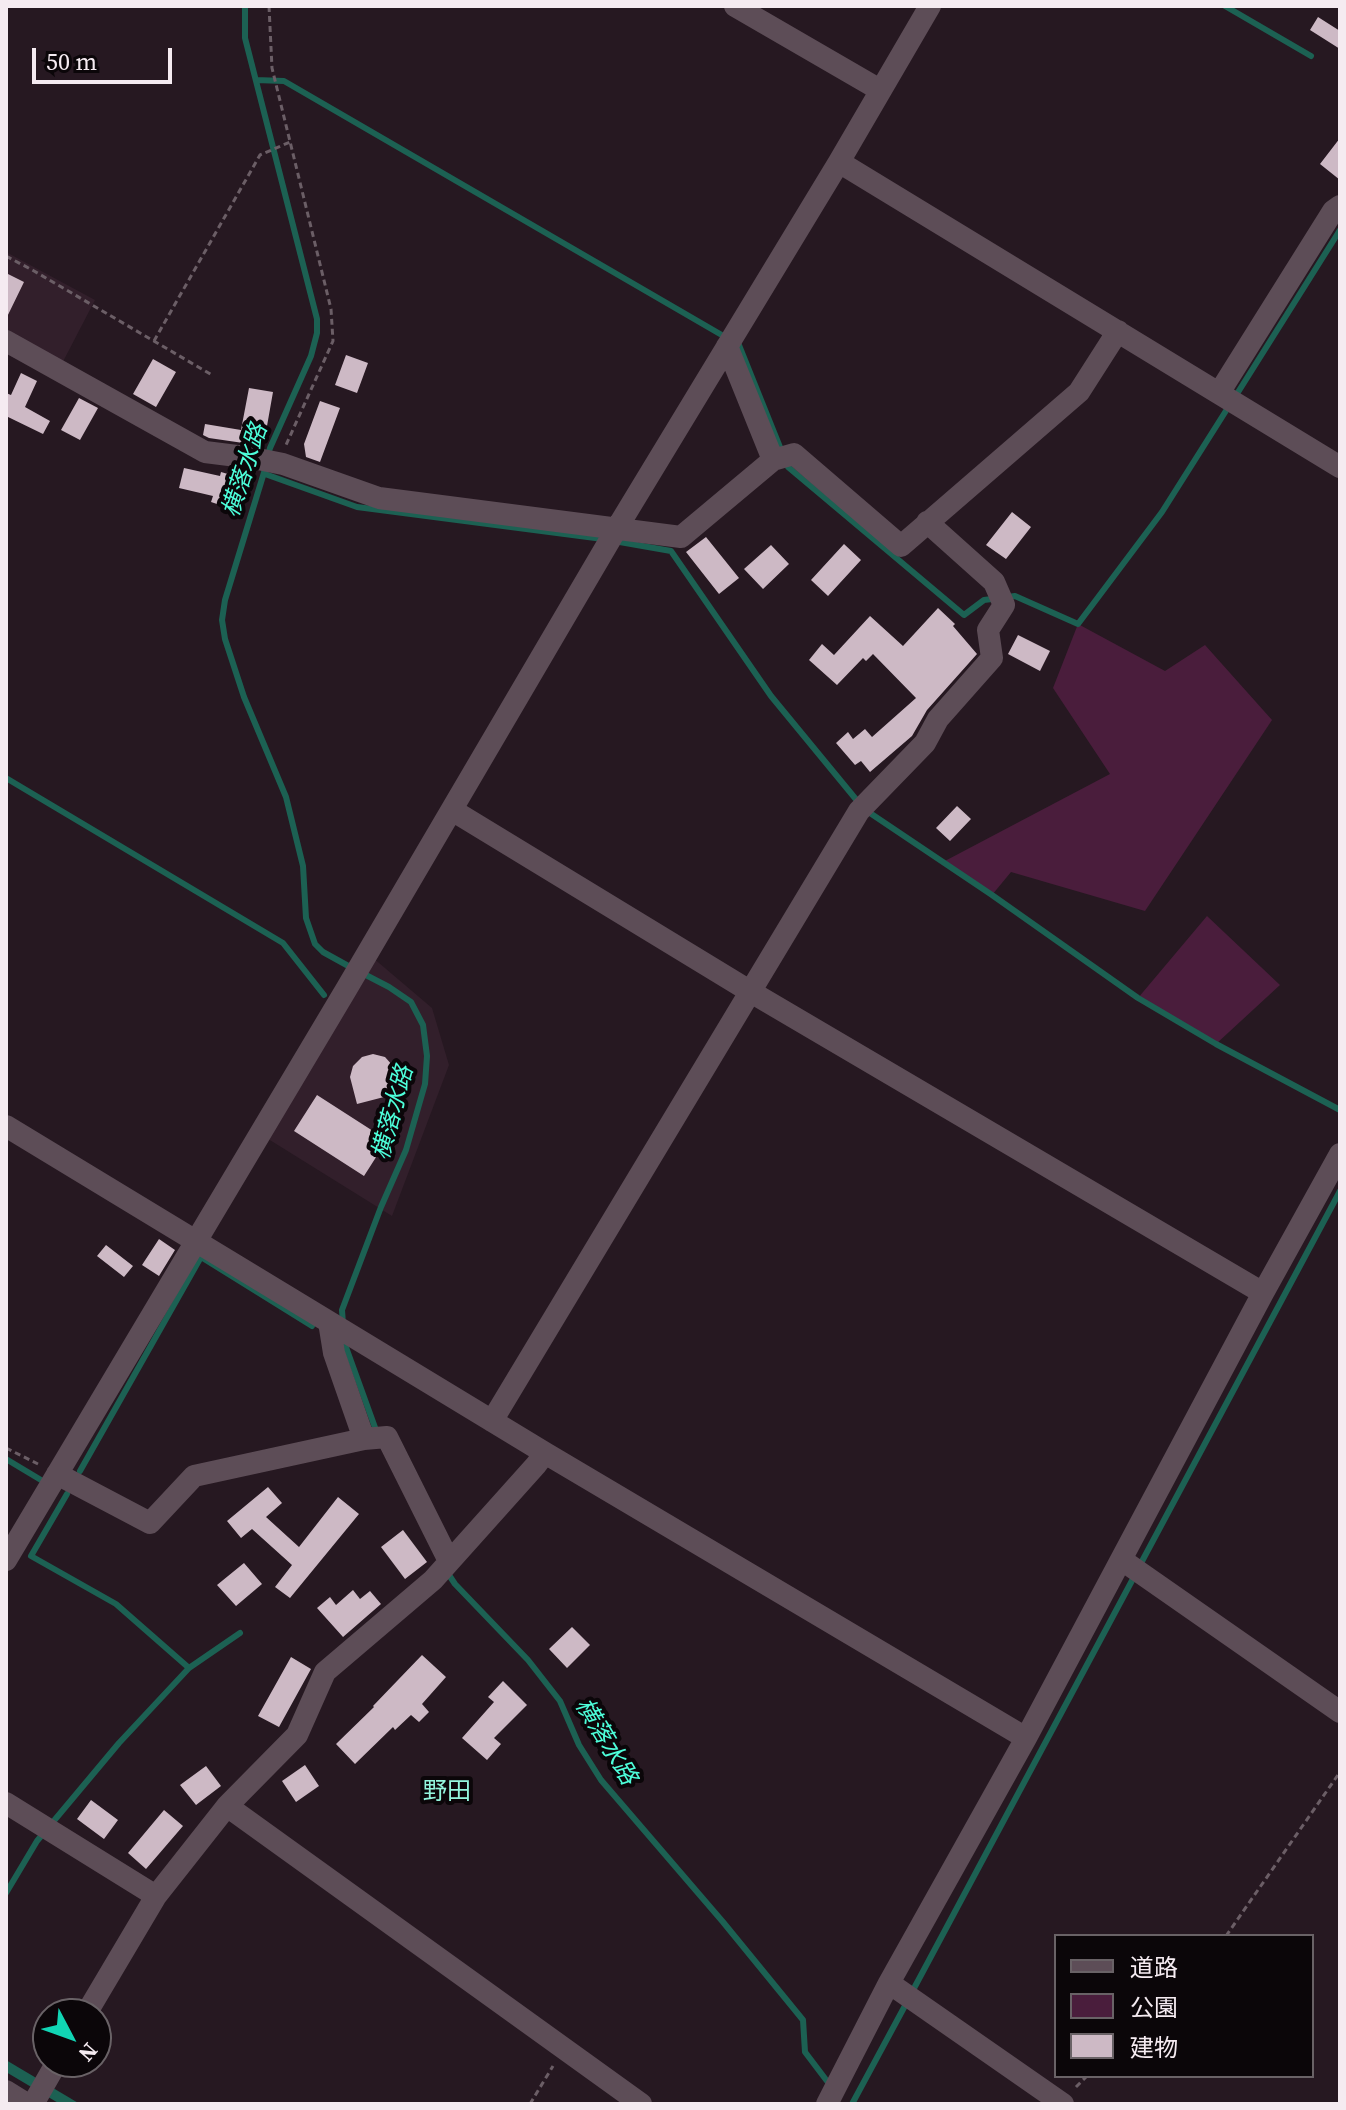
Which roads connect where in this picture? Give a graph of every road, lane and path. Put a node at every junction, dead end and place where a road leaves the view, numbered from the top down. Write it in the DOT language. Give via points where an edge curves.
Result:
graph roads {
  1 [pos="269,6"];
  2 [pos="735,6"];
  3 [pos="930,6"];
  4 [pos="880,90"];
  5 [pos="290,142"];
  6 [pos="839,162"];
  7 [pos="1340,206"];
  8 [pos="6,256"];
  9 [pos="1118,331"];
  10 [pos="733,338"];
  11 [pos="6,341"];
  12 [pos="154,341"];
  13 [pos="212,375"];
  14 [pos="1219,393"];
  15 [pos="773,460"];
  16 [pos="283,464"];
  17 [pos="1340,467"];
  18 [pos="927,522"];
  19 [pos="617,528"];
  20 [pos="452,810"];
  21 [pos="751,992"];
  22 [pos="6,1126"];
  23 [pos="1340,1154"];
  24 [pos="197,1241"];
  25 [pos="1263,1293"];
  26 [pos="329,1322"];
  27 [pos="492,1421"];
  28 [pos="364,1439"];
  29 [pos="6,1448"];
  30 [pos="545,1453"];
  31 [pos="57,1474"];
  32 [pos="6,1560"];
  33 [pos="1122,1560"];
  34 [pos="449,1561"];
  35 [pos="1340,1712"];
  36 [pos="1026,1738"];
  37 [pos="1340,1772"];
  38 [pos="6,1803"];
  39 [pos="227,1806"];
  40 [pos="156,1896"];
  41 [pos="1227,1934"];
  42 [pos="889,1983"];
  43 [pos="95,1998"];
  44 [pos="563,2049"];
  45 [pos="47,2078"];
  46 [pos="6,2091"];
  47 [pos="1061,2103"];
  48 [pos="30,2104"];
  49 [pos="530,2104"];
  50 [pos="641,2104"];
  51 [pos="827,2104"];
  1 -- 5 [label="path" via="272,68"];
  2 -- 4 [label="street"];
  3 -- 4 [label="street"];
  4 -- 6 [label="street"];
  5 -- 12 [label="path" via="260,155"];
  5 -- 16 [label="path" via="331,309 333,341 287,439"];
  6 -- 9 [label="street"];
  6 -- 10 [label="street"];
  7 -- 14 [label="street"];
  8 -- 12 [label="path"];
  9 -- 14 [label="street"];
  9 -- 18 [label="street" via="1079,392"];
  10 -- 15 [label="street"];
  10 -- 19 [label="street"];
  11 -- 16 [label="street" via="205,452"];
  12 -- 13 [label="path"];
  14 -- 17 [label="street"];
  15 -- 18 [label="street" via="794,454 901,546"];
  15 -- 19 [label="street" via="681,537"];
  16 -- 19 [label="street" via="379,498"];
  18 -- 21 [label="street" via="994,582 1004,605 988,630 992,658 938,719 925,743 863,806"];
  19 -- 20 [label="street"];
  20 -- 21 [label="street"];
  20 -- 24 [label="street"];
  21 -- 25 [label="street"];
  21 -- 27 [label="street"];
  22 -- 24 [label="street"];
  23 -- 25 [label="street"];
  24 -- 26 [label="street"];
  24 -- 31 [label="street"];
  25 -- 33 [label="street"];
  26 -- 27 [label="street"];
  26 -- 28 [label="street" via="334,1353"];
  27 -- 30 [label="street"];
  28 -- 31 [label="street" via="194,1476 150,1523"];
  28 -- 34 [label="street" via="387,1437"];
  29 -- 31 [label="path"];
  30 -- 34 [label="street"];
  30 -- 36 [label="street"];
  31 -- 32 [label="street"];
  33 -- 35 [label="street"];
  33 -- 36 [label="street"];
  34 -- 39 [label="street" via="325,1672 297,1735"];
  36 -- 42 [label="street"];
  37 -- 41 [label="path"];
  38 -- 40 [label="street"];
  39 -- 40 [label="street"];
  39 -- 44 [label="street"];
  40 -- 43 [label="street"];
  42 -- 47 [label="street"];
  42 -- 51 [label="street"];
  44 -- 49 [label="path"];
  44 -- 50 [label="street"];
  45 -- 48 [label="street"];
  46 -- 48 [label="street"];
}
